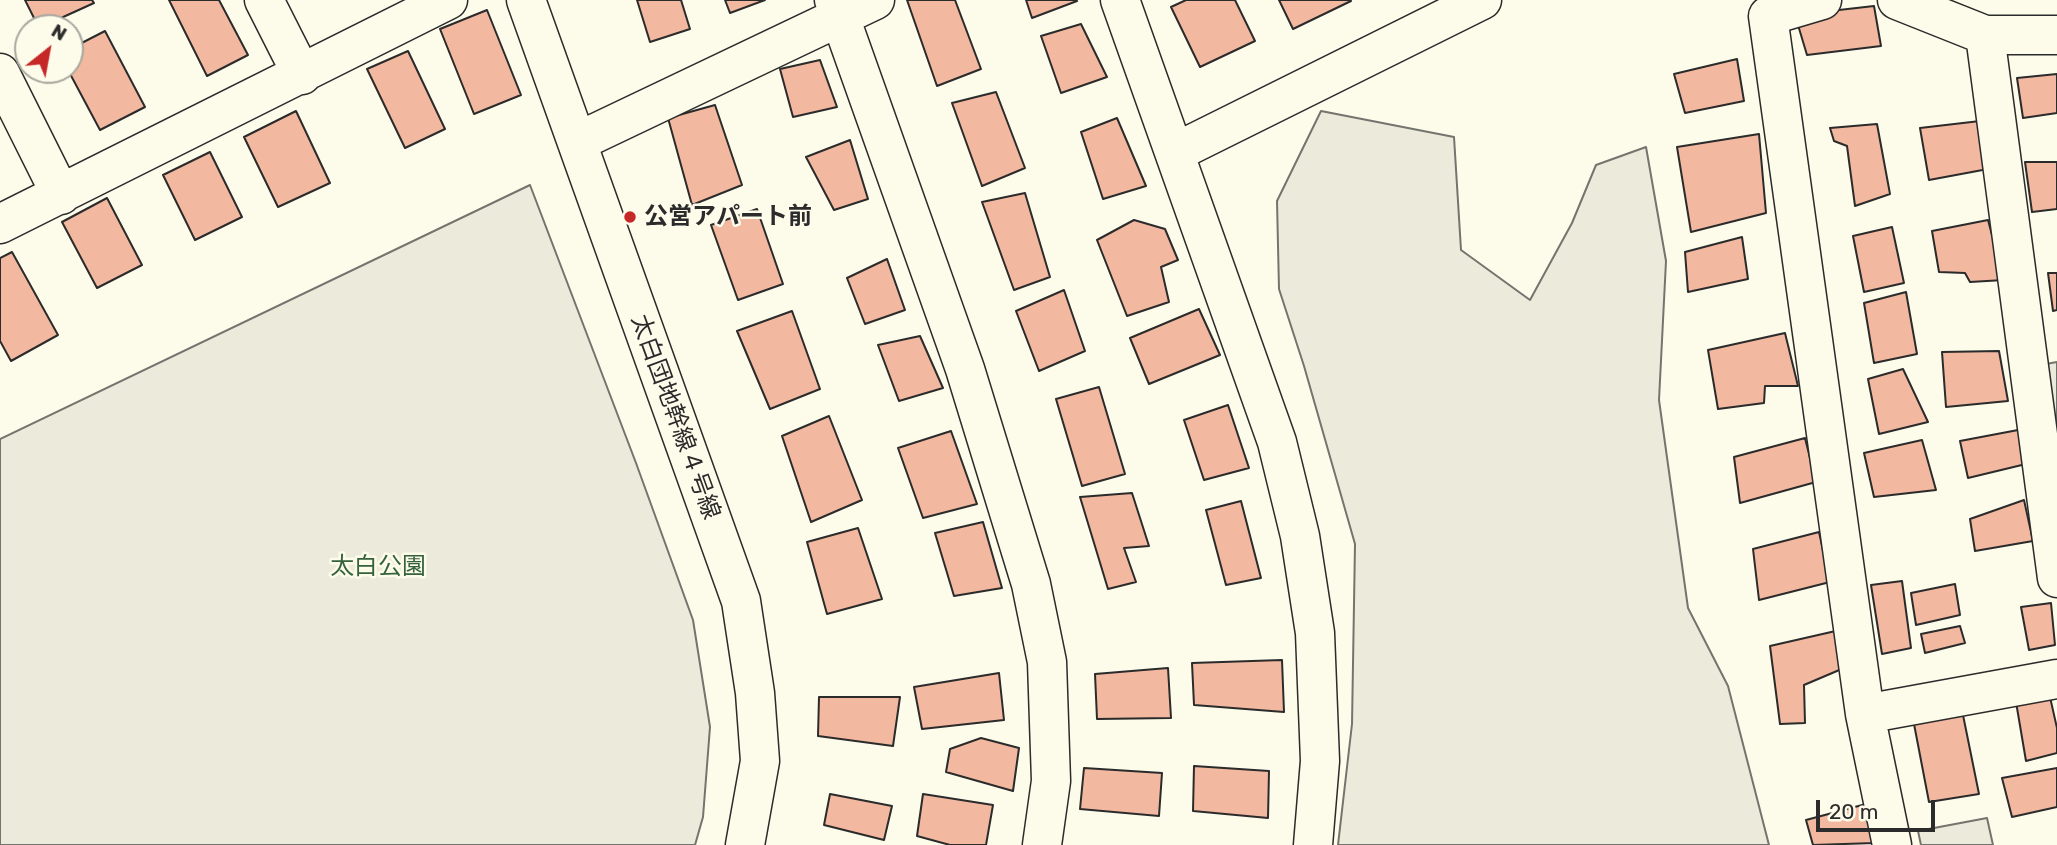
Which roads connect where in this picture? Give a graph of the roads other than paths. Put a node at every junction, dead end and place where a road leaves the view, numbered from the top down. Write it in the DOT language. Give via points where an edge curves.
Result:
graph roads {
  1 [pos="264,0"];
  2 [pos="448,0"];
  3 [pos="526,0"];
  4 [pos="875,0"];
  5 [pos="1120,0"];
  6 [pos="1482,0"];
  7 [pos="1822,0"];
  8 [pos="1897,0"];
  9 [pos="837,9"];
  10 [pos="1985,35"];
  11 [pos="2057,35"];
  12 [pos="0,73"];
  13 [pos="302,75"];
  14 [pos="577,142"];
  15 [pos="1176,152"];
  16 [pos="61,195"];
  17 [pos="0,224"];
  18 [pos="2057,578"];
  19 [pos="2057,679"];
  20 [pos="1865,714"];
  21 [pos="745,845"];
  22 [pos="1042,845"];
  23 [pos="1313,845"];
  24 [pos="1892,845"];
  1 -- 13 [label="street"];
  2 -- 13 [label="street"];
  3 -- 14 [label="street, 太白団地幹線４号線"];
  4 -- 9 [label="street"];
  5 -- 15 [label="street"];
  6 -- 15 [label="street"];
  7 -- 20 [label="street" via="1768,16"];
  8 -- 10 [label="street"];
  9 -- 14 [label="street"];
  9 -- 22 [label="street" via="965,369 1031,584 1047,662 1051,780"];
  10 -- 11 [label="street"];
  10 -- 18 [label="street"];
  12 -- 16 [label="street"];
  13 -- 16 [label="street"];
  14 -- 21 [label="street, 太白団地幹線４号線" via="741,601 760,761"];
  15 -- 23 [label="street" via="1278,442 1300,536 1315,633 1320,761"];
  16 -- 17 [label="street"];
  19 -- 20 [label="street"];
  20 -- 24 [label="street"];
}
